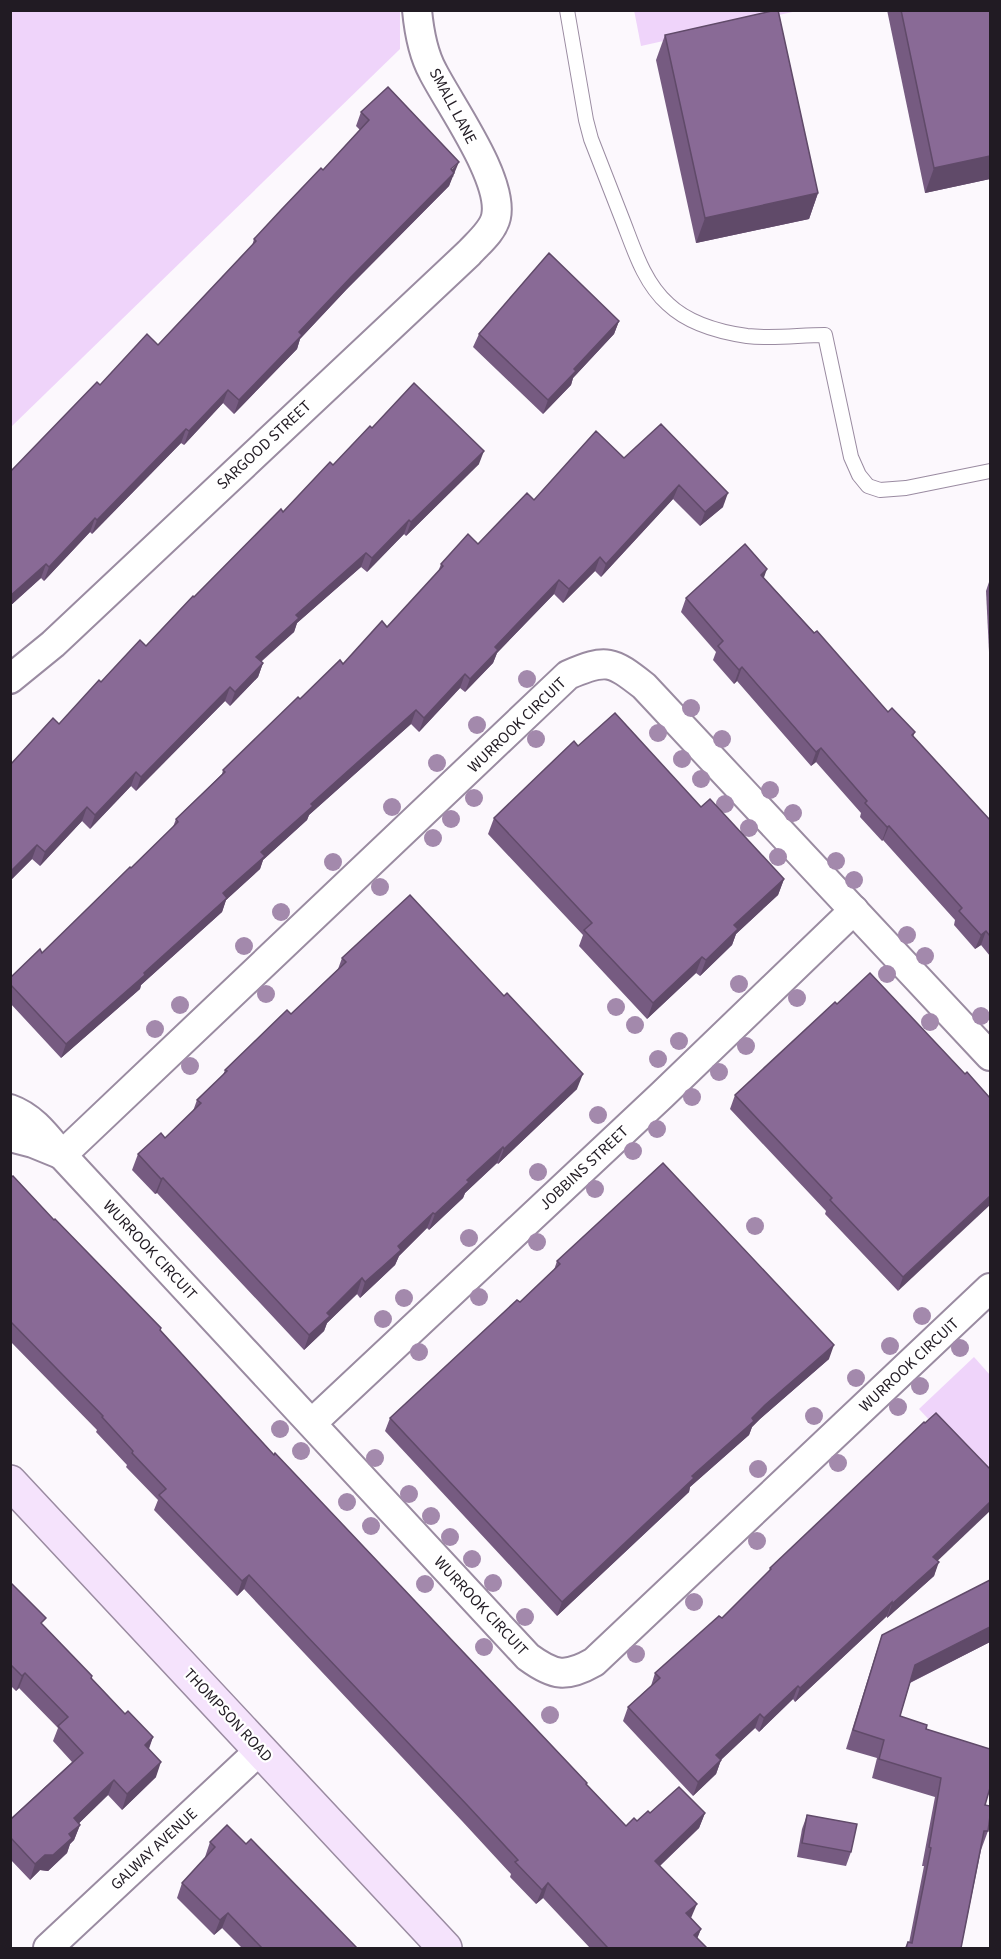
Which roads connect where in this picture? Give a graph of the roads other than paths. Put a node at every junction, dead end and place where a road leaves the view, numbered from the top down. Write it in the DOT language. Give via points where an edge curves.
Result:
graph roads {
  1 [pos="417,10"];
  2 [pos="567,10"];
  3 [pos="498,199"];
  4 [pos="990,471"];
  5 [pos="10,679"];
  6 [pos="854,910"];
  7 [pos="990,1056"];
  8 [pos="10,1108"];
  9 [pos="10,1137"];
  10 [pos="62,1155"];
  11 [pos="990,1288"];
  12 [pos="312,1423"];
  13 [pos="10,1482"];
  14 [pos="260,1750"];
  15 [pos="48,1948"];
  16 [pos="445,1948"];
  1 -- 3 [label="street, SMALL LANE" via="432,70 492,178"];
  2 -- 4 [label="lane" via="591,139 637,256 667,304 700,324 735,333 825,334 853,465 871,488 906,488"];
  3 -- 5 [label="street, SARGOOD STREET" via="496,219 486,236 53,644"];
  6 -- 7 [label="street, WURROOK CIRCUIT"];
  6 -- 10 [label="street, WURROOK CIRCUIT" via="644,686 621,668 602,663 585,668 568,675"];
  6 -- 12 [label="street, JOBBINS STREET"];
  8 -- 10 [label="street, WURROOK CIRCUIT" via="38,1127"];
  9 -- 10 [label="street, WURROOK CIRCUIT"];
  10 -- 12 [label="street, WURROOK CIRCUIT"];
  11 -- 12 [label="street, WURROOK CIRCUIT" via="617,1641 578,1671 560,1674 528,1657"];
  13 -- 14 [label="main road, THOMPSON ROAD"];
  14 -- 15 [label="street, GALWAY AVENUE"];
  14 -- 16 [label="main road, THOMPSON ROAD"];
}
